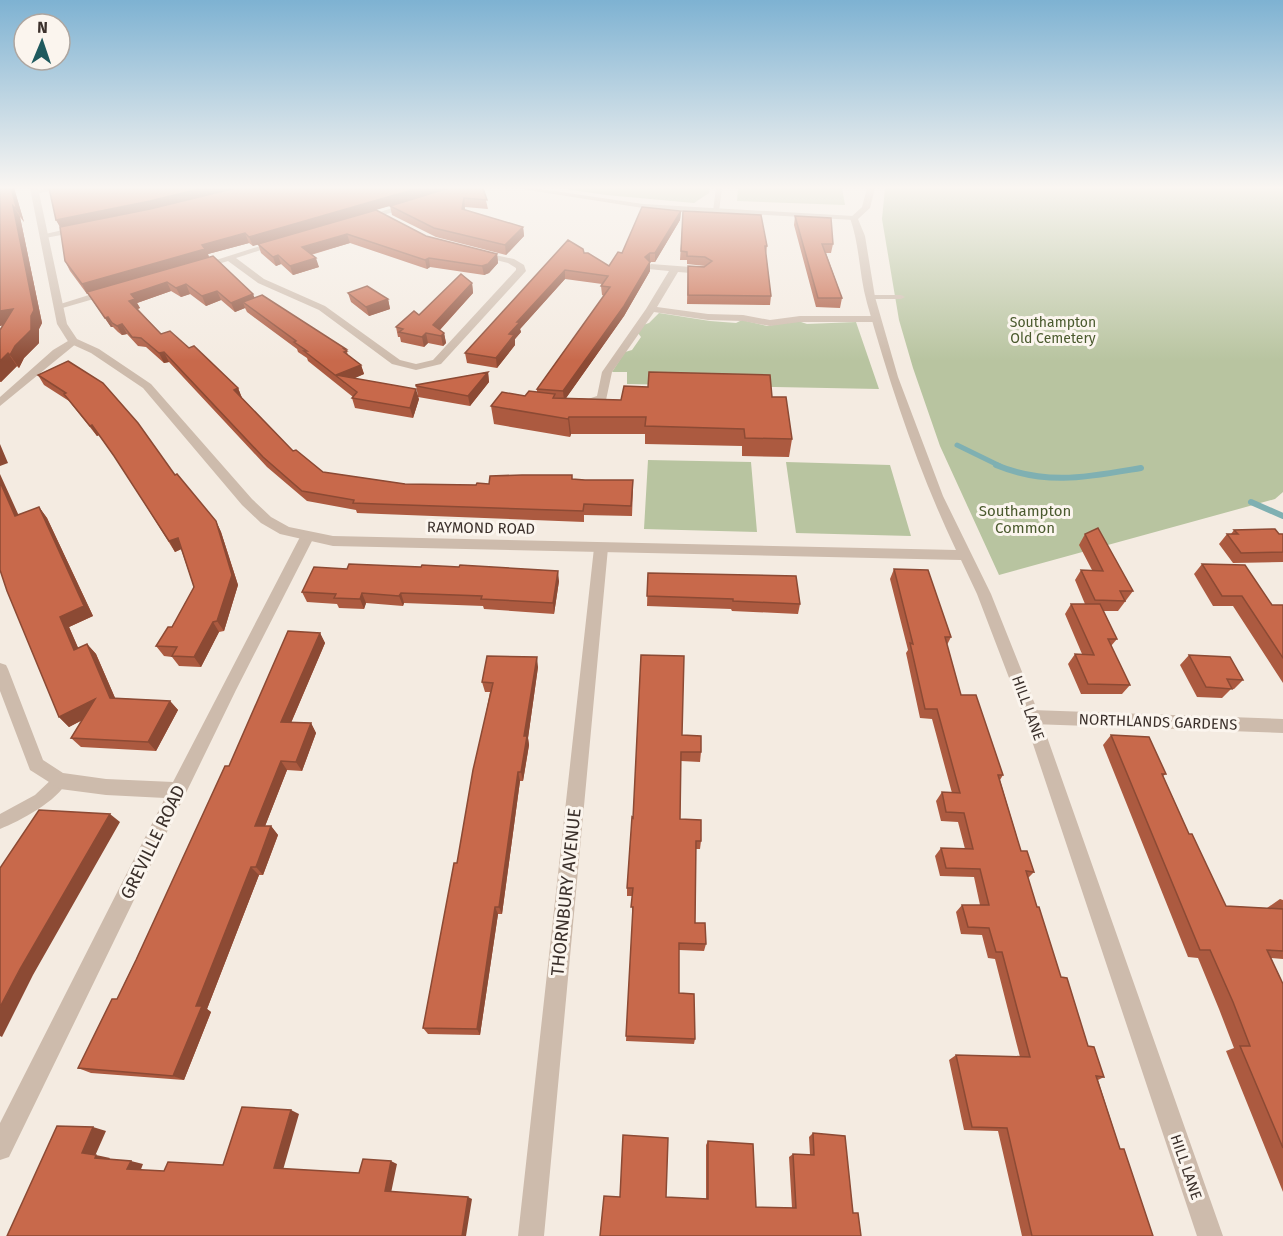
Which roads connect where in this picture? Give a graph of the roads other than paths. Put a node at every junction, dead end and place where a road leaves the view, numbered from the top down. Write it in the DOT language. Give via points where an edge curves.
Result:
graph roads {
  1 [pos="47,246"];
  2 [pos="271,246"];
  3 [pos="862,246"];
  4 [pos="472,252"];
  5 [pos="230,258"];
  6 [pos="651,267"];
  7 [pos="184,271"];
  8 [pos="674,271"];
  9 [pos="704,271"];
  10 [pos="116,290"];
  11 [pos="870,297"];
  12 [pos="901,297"];
  13 [pos="59,306"];
  14 [pos="651,309"];
  15 [pos="876,319"];
  16 [pos="74,342"];
  17 [pos="0,403"];
  18 [pos="575,405"];
  19 [pos="307,537"];
  20 [pos="601,548"];
  21 [pos="964,555"];
  22 [pos="0,669"];
  23 [pos="1032,717"];
  24 [pos="1283,726"];
  25 [pos="60,781"];
  26 [pos="179,790"];
  27 [pos="0,822"];
  28 [pos="0,1148"];
  29 [pos="531,1236"];
  30 [pos="1210,1236"];
  1 -- 13 [label="street"];
  2 -- 5 [label="street"];
  3 -- 11 [label="street, HILL LANE"];
  4 -- 5 [label="street" via="511,261 521,271 437,362 416,367 396,362 321,308 261,281"];
  5 -- 7 [label="street"];
  6 -- 8 [label="street"];
  8 -- 9 [label="street"];
  8 -- 14 [label="street"];
  10 -- 13 [label="street"];
  11 -- 12 [label="lane"];
  11 -- 15 [label="street, HILL LANE"];
  13 -- 16 [label="street" via="62,324"];
  14 -- 15 [label="street" via="770,323"];
  14 -- 18 [label="street" via="607,372 610,395"];
  15 -- 21 [label="street, HILL LANE" via="932,485"];
  16 -- 17 [label="street"];
  16 -- 19 [label="street, RAYMOND ROAD" via="95,351 147,386 256,512 285,531"];
  19 -- 20 [label="street, RAYMOND ROAD" via="333,541"];
  19 -- 26 [label="street, GREVILLE ROAD"];
  20 -- 21 [label="street, RAYMOND ROAD"];
  20 -- 29 [label="street, THORNBURY AVENUE"];
  21 -- 23 [label="street, HILL LANE" via="984,594"];
  22 -- 25 [label="street" via="36,765"];
  23 -- 24 [label="street, NORTHLANDS GARDENS"];
  23 -- 30 [label="street, HILL LANE"];
  25 -- 26 [label="street"];
  25 -- 27 [label="lane" via="40,800"];
  26 -- 28 [label="street, GREVILLE ROAD"];
}
